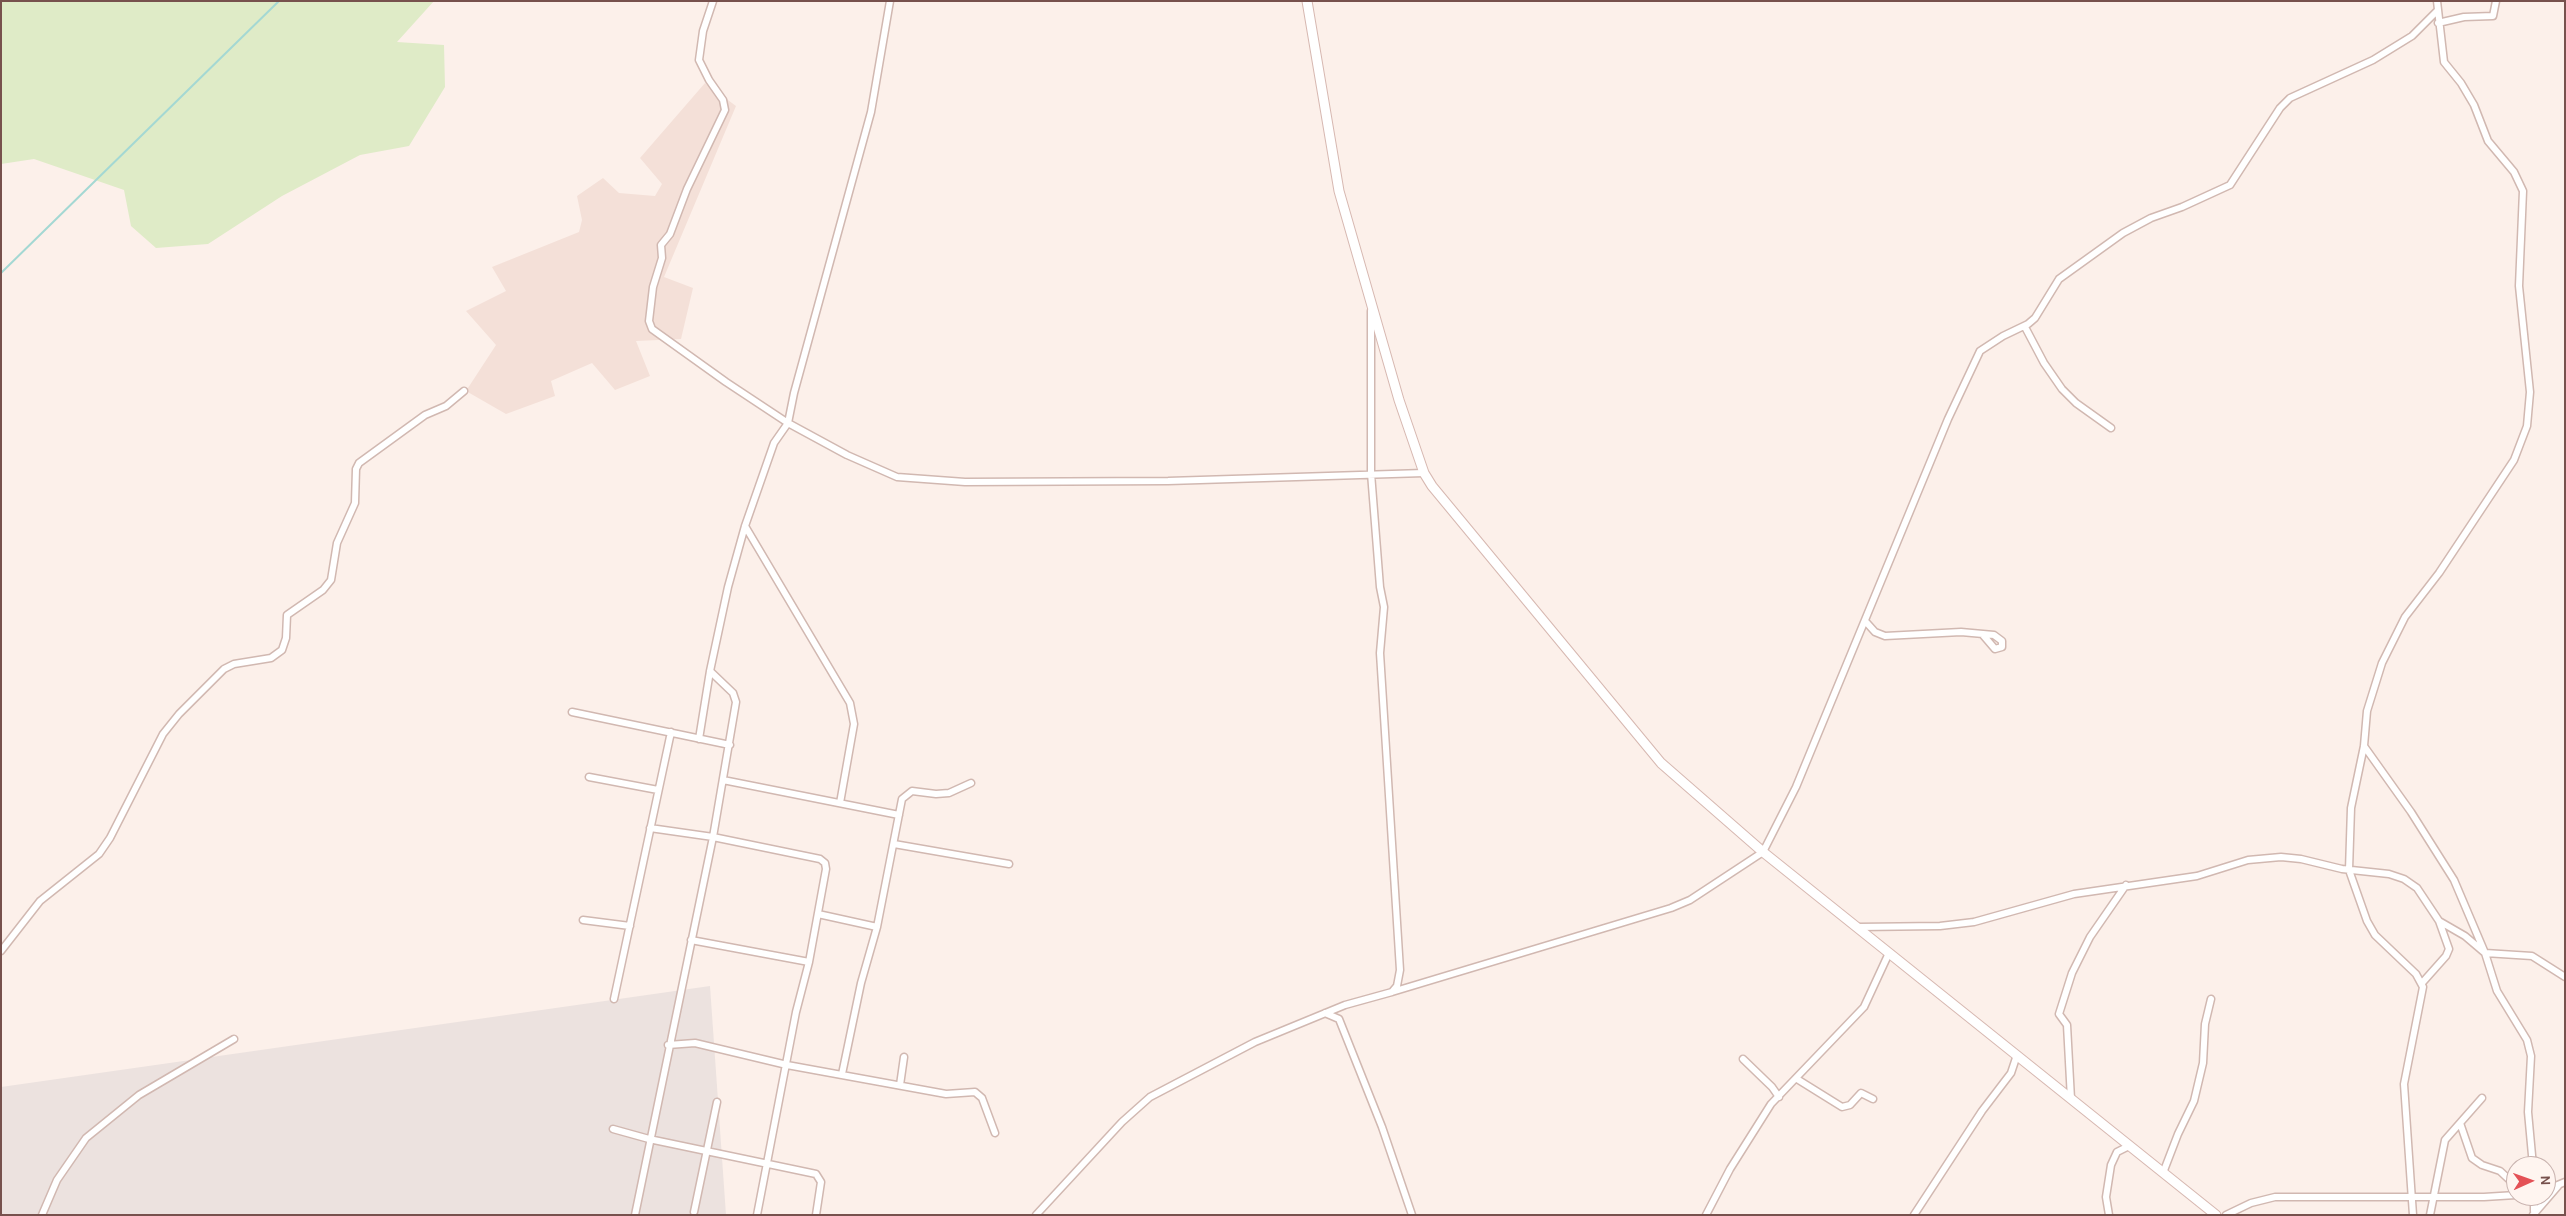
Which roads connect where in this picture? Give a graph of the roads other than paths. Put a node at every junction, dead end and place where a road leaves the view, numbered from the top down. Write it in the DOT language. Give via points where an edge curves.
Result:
graph roads {
  1 [pos="714,1"];
  2 [pos="890,1"];
  3 [pos="1307,1"];
  4 [pos="2437,1"];
  5 [pos="2496,1"];
  6 [pos="2437,11"];
  7 [pos="2438,23"];
  8 [pos="1371,299"];
  9 [pos="2025,327"];
  10 [pos="464,390"];
  11 [pos="788,423"];
  12 [pos="2111,428"];
  13 [pos="1424,472"];
  14 [pos="1371,473"];
  15 [pos="745,526"];
  16 [pos="1866,622"];
  17 [pos="1983,635"];
  18 [pos="710,671"];
  19 [pos="572,712"];
  20 [pos="670,732"];
  21 [pos="699,738"];
  22 [pos="730,745"];
  23 [pos="2364,746"];
  24 [pos="589,778"];
  25 [pos="723,780"];
  26 [pos="970,783"];
  27 [pos="658,790"];
  28 [pos="840,803"];
  29 [pos="899,815"];
  30 [pos="650,828"];
  31 [pos="713,836"];
  32 [pos="894,844"];
  33 [pos="1763,852"];
  34 [pos="1009,864"];
  35 [pos="2349,870"];
  36 [pos="2126,885"];
  37 [pos="818,914"];
  38 [pos="582,920"];
  39 [pos="2439,921"];
  40 [pos="630,926"];
  41 [pos="877,927"];
  42 [pos="1858,927"];
  43 [pos="691,940"];
  44 [pos="1,951"];
  45 [pos="1889,952"];
  46 [pos="2485,953"];
  47 [pos="809,962"];
  48 [pos="2565,977"];
  49 [pos="2422,983"];
  50 [pos="1392,992"];
  51 [pos="2210,998"];
  52 [pos="614,999"];
  53 [pos="1344,1005"];
  54 [pos="1325,1013"];
  55 [pos="1339,1019"];
  56 [pos="234,1039"];
  57 [pos="668,1044"];
  58 [pos="2017,1055"];
  59 [pos="904,1057"];
  60 [pos="1743,1059"];
  61 [pos="787,1065"];
  62 [pos="842,1074"];
  63 [pos="1797,1079"];
  64 [pos="900,1085"];
  65 [pos="1779,1097"];
  66 [pos="2482,1098"];
  67 [pos="1873,1099"];
  68 [pos="2070,1099"];
  69 [pos="717,1102"];
  70 [pos="2460,1123"];
  71 [pos="613,1129"];
  72 [pos="995,1133"];
  73 [pos="649,1139"];
  74 [pos="2129,1146"];
  75 [pos="707,1151"];
  76 [pos="2533,1156"];
  77 [pos="766,1163"];
  78 [pos="2163,1173"];
  79 [pos="2506,1177"];
  80 [pos="2565,1182"];
  81 [pos="2558,1186"];
  82 [pos="2506,1194"];
  83 [pos="2411,1196"];
  84 [pos="2435,1196"];
  85 [pos="2534,1210"];
  86 [pos="694,1212"];
  87 [pos="42,1215"];
  88 [pos="635,1215"];
  89 [pos="757,1215"];
  90 [pos="816,1215"];
  91 [pos="1036,1215"];
  92 [pos="1412,1215"];
  93 [pos="1706,1215"];
  94 [pos="1914,1215"];
  95 [pos="2109,1215"];
  96 [pos="2216,1215"];
  97 [pos="2226,1215"];
  98 [pos="2412,1215"];
  99 [pos="2430,1215"];
  1 -- 11 [label="street" via="703,31 699,60 723,100 725,110 687,189 670,234 661,245 662,258 650,305 650,325"];
  2 -- 11 [label="street" via="871,112"];
  3 -- 8 [label="street" via="1339,190"];
  4 -- 6 [label="street"];
  5 -- 7 [label="street" via="2493,16 2464,17"];
  6 -- 7 [label="street"];
  6 -- 9 [label="street" via="2412,36 2373,60 2290,98 2280,108 2230,186 2120,234 2060,279 2035,318"];
  7 -- 23 [label="street" via="2444,62 2474,106 2488,141 2514,172 2523,190 2518,277 2529,379 2528,416 2514,460 2394,638 2369,702"];
  8 -- 13 [label="street" via="1399,400"];
  8 -- 14 [label="street"];
  9 -- 12 [label="street" via="2062,389"];
  9 -- 16 [label="street" via="1985,346 1976,356"];
  10 -- 44 [label="street" via="446,406 425,415 359,463 355,503 337,543 331,580 323,590 287,615 282,650 271,658 234,664 224,669 179,714 163,734 99,854 40,901"];
  11 -- 14 [label="street" via="846,456 898,477 915,479 965,482 1168,481"];
  11 -- 15 [label="street" via="774,443"];
  13 -- 14 [label="street"];
  13 -- 33 [label="street" via="1450,509 1645,746"];
  14 -- 50 [label="street" via="1384,607 1381,662 1400,970 1397,986"];
  15 -- 18 [label="street"];
  15 -- 28 [label="street" via="850,703 854,724"];
  16 -- 17 [label="street" via="1875,632 1885,636 1961,632"];
  16 -- 33 [label="street" via="1796,787"];
  18 -- 21 [label="street"];
  18 -- 22 [label="street" via="733,693 736,702"];
  19 -- 20 [label="street"];
  20 -- 21 [label="street"];
  20 -- 27 [label="street"];
  21 -- 22 [label="street"];
  22 -- 25 [label="street"];
  23 -- 35 [label="street" via="2351,808"];
  23 -- 46 [label="street" via="2454,880"];
  24 -- 27 [label="street"];
  25 -- 28 [label="street"];
  25 -- 31 [label="street"];
  26 -- 29 [label="street" via="948,793 919,791 907,794 902,799"];
  27 -- 30 [label="street"];
  28 -- 29 [label="street"];
  29 -- 32 [label="street"];
  30 -- 31 [label="street"];
  30 -- 40 [label="street"];
  31 -- 37 [label="street" via="825,863"];
  31 -- 43 [label="street"];
  32 -- 34 [label="street"];
  32 -- 41 [label="street"];
  33 -- 42 [label="street"];
  33 -- 50 [label="street" via="1690,900 1670,908"];
  35 -- 36 [label="street" via="2301,859 2254,859 2197,876"];
  35 -- 39 [label="street" via="2380,872 2404,879 2423,895"];
  35 -- 49 [label="street" via="2372,930"];
  36 -- 42 [label="street" via="2074,894 1974,922 1940,926"];
  36 -- 68 [label="street" via="2090,937 2072,973 2059,1014 2066,1025"];
  37 -- 41 [label="street"];
  37 -- 47 [label="street"];
  38 -- 40 [label="street"];
  39 -- 46 [label="street" via="2466,936"];
  39 -- 49 [label="street" via="2448,953"];
  40 -- 52 [label="street"];
  41 -- 62 [label="street" via="861,983"];
  42 -- 45 [label="street"];
  43 -- 47 [label="street"];
  43 -- 57 [label="street"];
  45 -- 58 [label="street"];
  45 -- 63 [label="street" via="1864,1007"];
  46 -- 48 [label="street" via="2532,956"];
  46 -- 76 [label="street" via="2497,991 2530,1047 2528,1112"];
  47 -- 61 [label="street"];
  49 -- 83 [label="street" via="2423,997 2404,1084"];
  50 -- 53 [label="street"];
  51 -- 78 [label="street" via="2203,1063 2194,1100"];
  53 -- 54 [label="street"];
  53 -- 55 [label="street"];
  54 -- 55 [label="street"];
  54 -- 91 [label="street" via="1255,1042 1150,1097 1122,1122"];
  55 -- 92 [label="street" via="1382,1127"];
  56 -- 87 [label="street" via="139,1095 86,1138 57,1180"];
  57 -- 61 [label="street" via="695,1043"];
  57 -- 73 [label="street"];
  58 -- 68 [label="street"];
  58 -- 94 [label="street" via="2011,1074 1982,1111"];
  59 -- 64 [label="street"];
  60 -- 65 [label="street"];
  61 -- 62 [label="street"];
  61 -- 77 [label="street"];
  62 -- 64 [label="street"];
  63 -- 65 [label="street"];
  63 -- 67 [label="street" via="1842,1107 1850,1105 1861,1093"];
  64 -- 72 [label="street" via="946,1094 975,1092 982,1098"];
  65 -- 93 [label="street" via="1745,1144"];
  66 -- 70 [label="street"];
  68 -- 74 [label="street"];
  69 -- 75 [label="street"];
  70 -- 79 [label="street" via="2472,1158"];
  70 -- 84 [label="street" via="2445,1140"];
  71 -- 73 [label="street"];
  73 -- 75 [label="street"];
  73 -- 88 [label="street"];
  74 -- 78 [label="street"];
  74 -- 95 [label="street" via="2117,1152 2111,1165 2106,1197"];
  75 -- 77 [label="street"];
  75 -- 86 [label="street"];
  77 -- 89 [label="street"];
  77 -- 90 [label="street" via="820,1177"];
  78 -- 96 [label="street"];
  80 -- 81 [label="street"];
  81 -- 85 [label="street"];
  82 -- 84 [label="street"];
  83 -- 84 [label="street"];
  83 -- 97 [label="street" via="2275,1196"];
  83 -- 98 [label="street"];
  84 -- 99 [label="street"];
}
